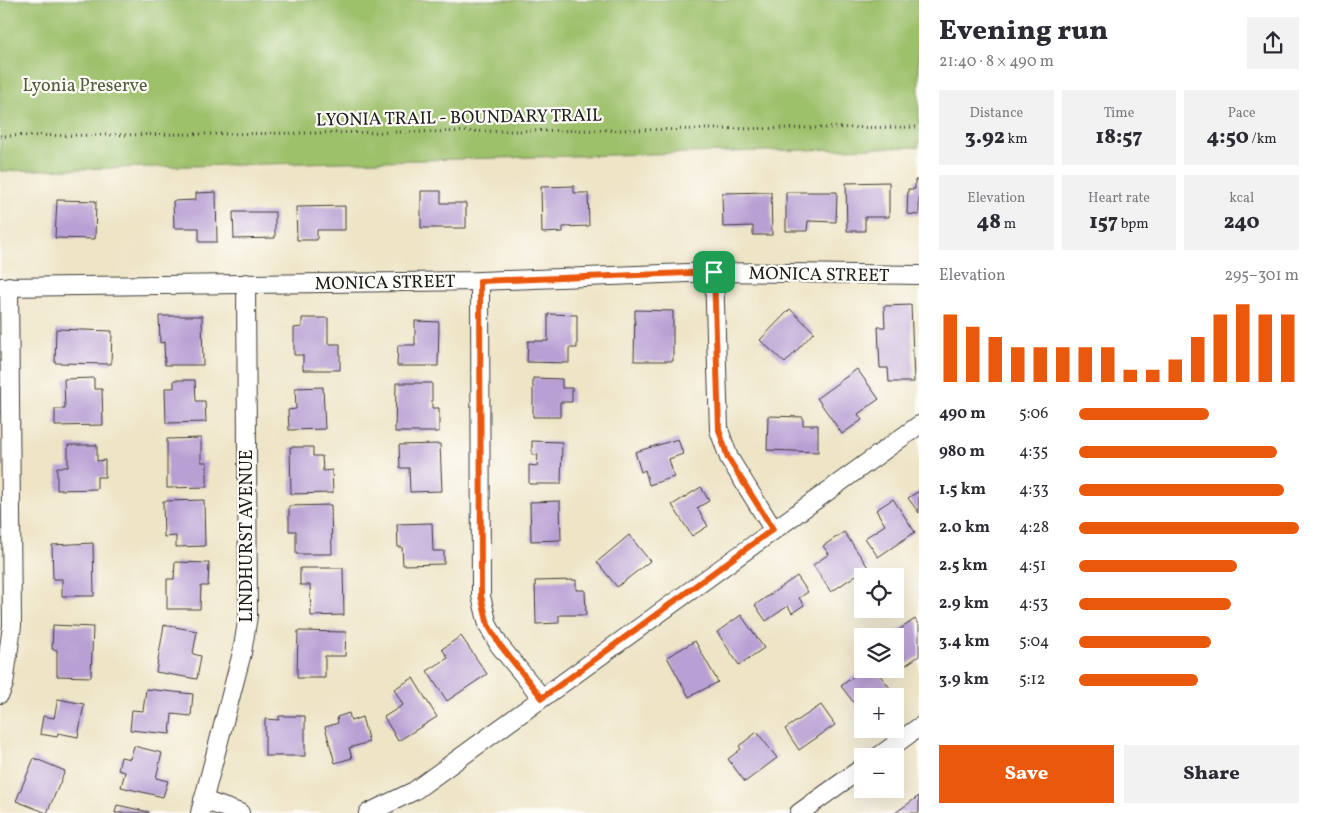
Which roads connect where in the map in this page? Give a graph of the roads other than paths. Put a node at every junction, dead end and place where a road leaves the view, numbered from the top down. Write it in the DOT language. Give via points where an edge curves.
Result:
graph roads {
  1 [pos="714,272"];
  2 [pos="919,275"];
  3 [pos="480,281"];
  4 [pos="246,283"];
  5 [pos="5,287"];
  6 [pos="919,425"];
  7 [pos="773,529"];
  8 [pos="0,694"];
  9 [pos="542,698"];
  10 [pos="919,727"];
  11 [pos="890,748"];
  12 [pos="854,774"];
  13 [pos="202,807"];
  14 [pos="240,813"];
  15 [pos="368,813"];
  16 [pos="799,813"];
  1 -- 2 [label="street, MONICA STREET"];
  1 -- 3 [label="street, MONICA STREET"];
  1 -- 7 [label="street" via="719,430 728,458"];
  3 -- 4 [label="street, MONICA STREET"];
  3 -- 9 [label="street" via="481,596 488,625"];
  4 -- 5 [label="street, MONICA STREET"];
  4 -- 13 [label="street, LINDHURST AVENUE" via="248,616 242,653"];
  5 -- 8 [label="street" via="12,626"];
  6 -- 7 [label="street"];
  7 -- 9 [label="street"];
  9 -- 15 [label="street" via="414,791"];
  10 -- 11 [label="street"];
  12 -- 16 [label="street"];
  13 -- 14 [label="street"];
}
